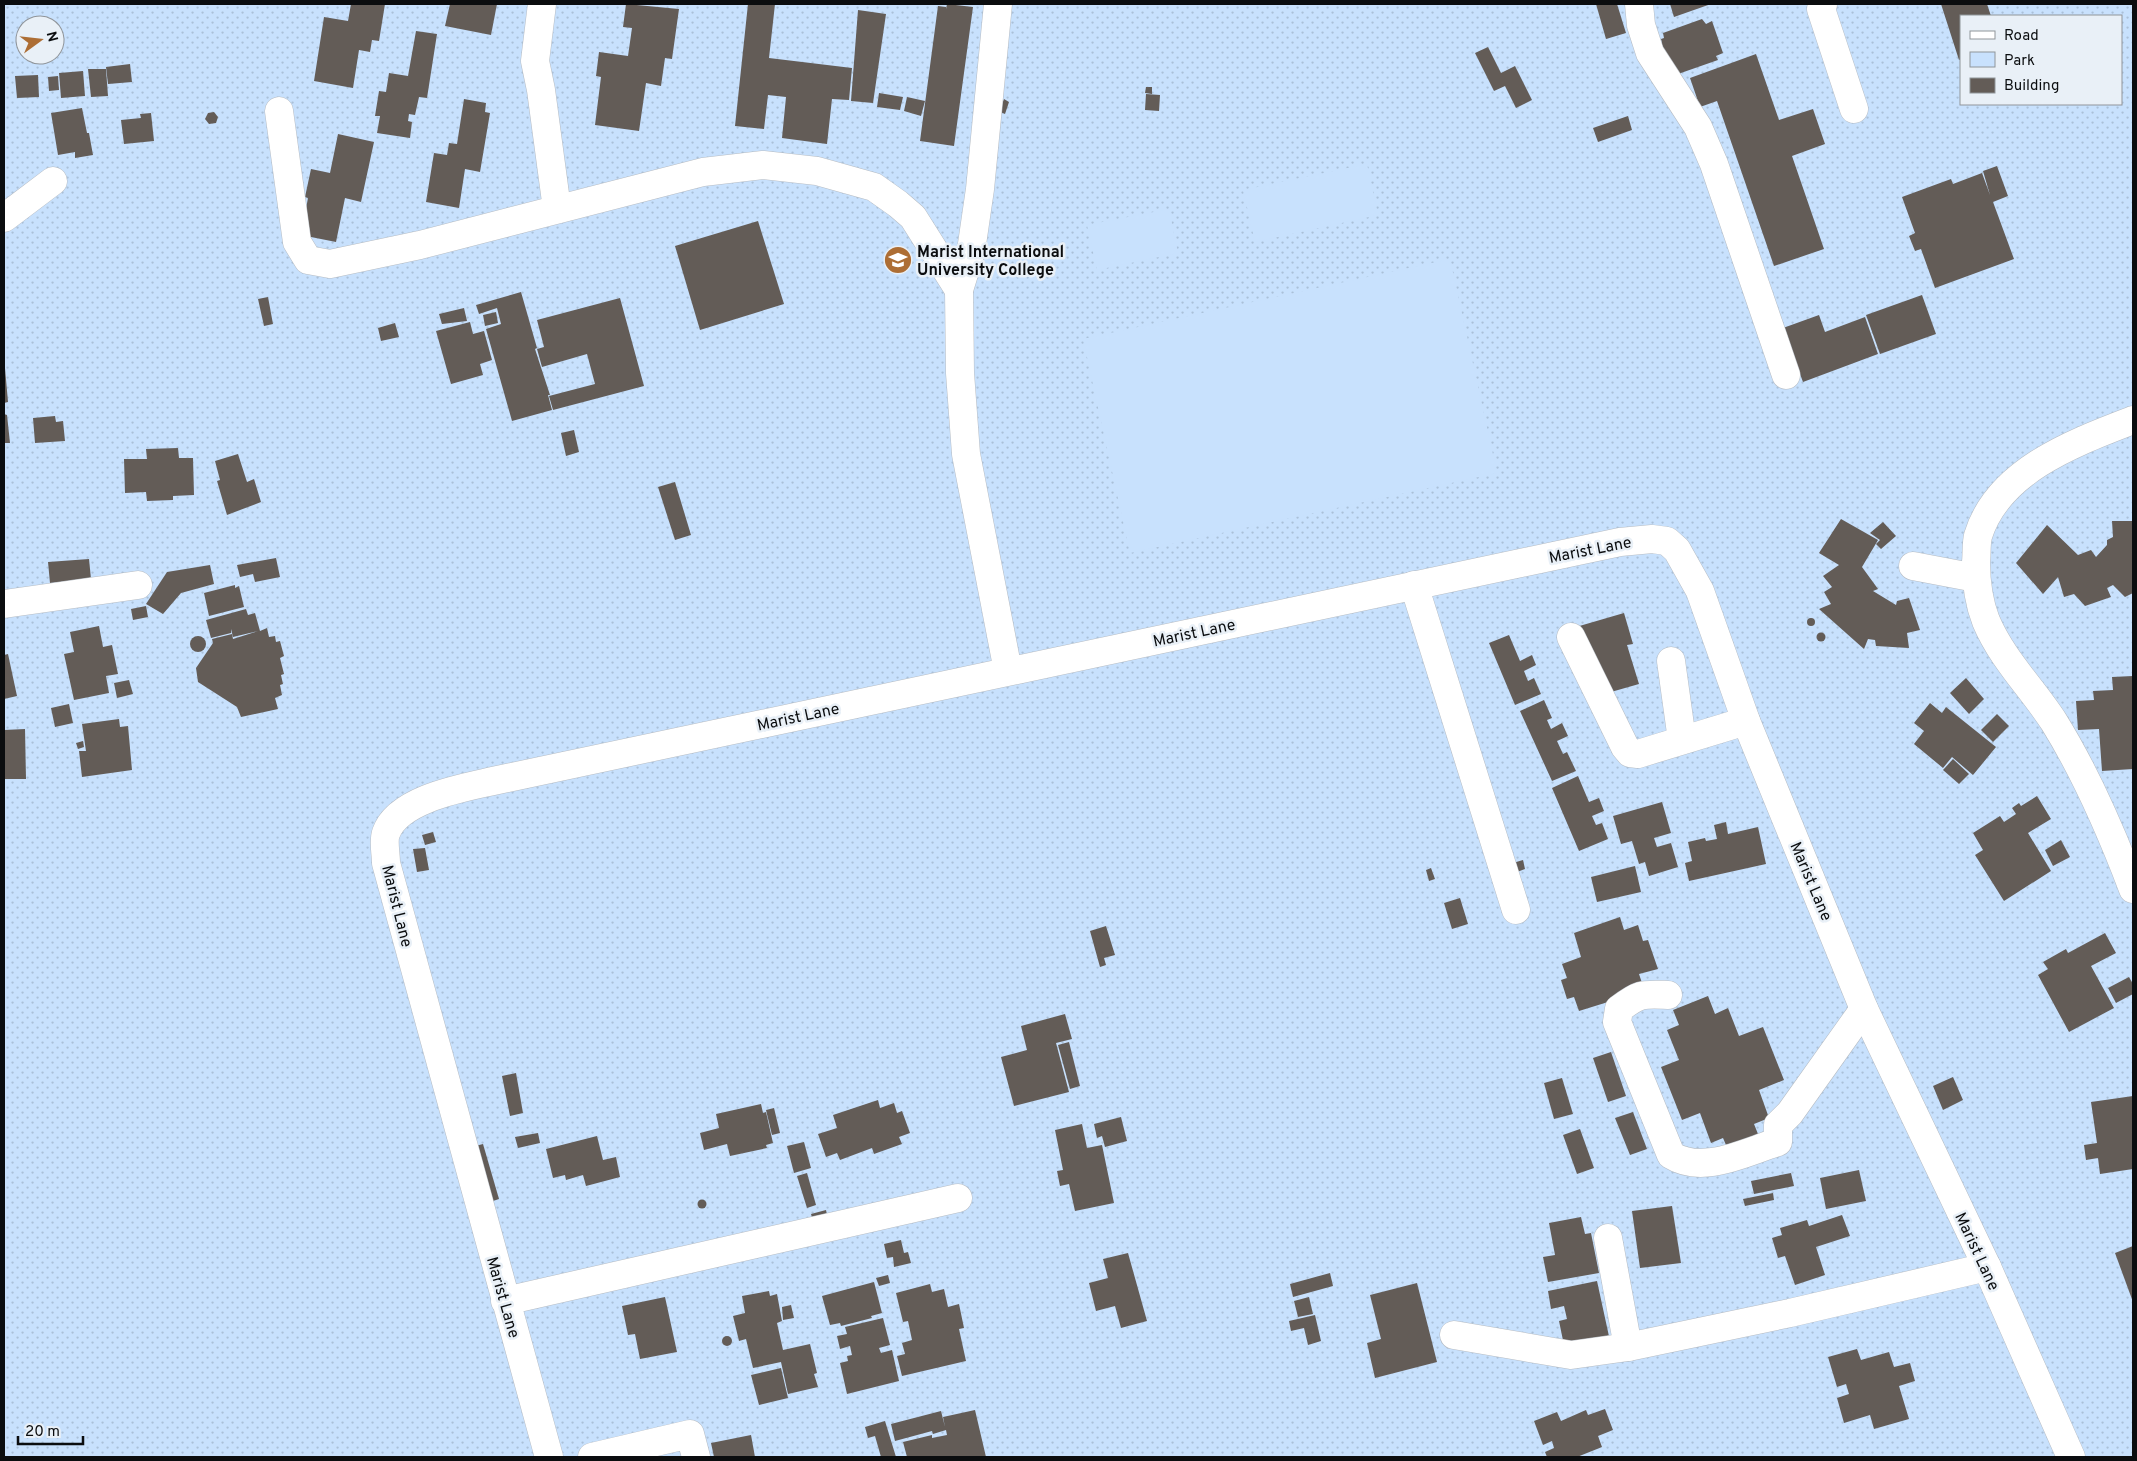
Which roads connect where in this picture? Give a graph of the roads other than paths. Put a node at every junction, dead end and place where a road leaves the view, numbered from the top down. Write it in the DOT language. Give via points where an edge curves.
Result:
graph roads {
  1 [pos="542,4"];
  2 [pos="998,4"];
  3 [pos="1639,4"];
  4 [pos="1823,4"];
  5 [pos="1854,109"];
  6 [pos="279,110"];
  7 [pos="53,181"];
  8 [pos="557,209"];
  9 [pos="4,218"];
  10 [pos="959,290"];
  11 [pos="1786,375"];
  12 [pos="2133,420"];
  13 [pos="1913,566"];
  14 [pos="1976,578"];
  15 [pos="138,585"];
  16 [pos="1414,585"];
  17 [pos="4,604"];
  18 [pos="1570,637"];
  19 [pos="1671,661"];
  20 [pos="1008,671"];
  21 [pos="1746,721"];
  22 [pos="1682,740"];
  23 [pos="2133,889"];
  24 [pos="1516,910"];
  25 [pos="1668,995"];
  26 [pos="1864,1009"];
  27 [pos="958,1198"];
  28 [pos="1608,1238"];
  29 [pos="1987,1267"];
  30 [pos="505,1301"];
  31 [pos="1454,1335"];
  32 [pos="1628,1347"];
  33 [pos="549,1457"];
  34 [pos="592,1457"];
  35 [pos="696,1457"];
  36 [pos="2071,1457"];
  1 -- 8 [label="street" via="535,61"];
  2 -- 10 [label="street" via="980,189 971,251"];
  3 -- 11 [label="street" via="1641,25 1650,53 1698,127 1714,164"];
  4 -- 5 [label="street" via="1821,9"];
  6 -- 8 [label="street" via="297,242 308,260 330,264 420,245"];
  7 -- 9 [label="street"];
  8 -- 10 [label="street" via="703,172 762,165 817,171 874,188 898,204 913,217"];
  10 -- 20 [label="street" via="960,373 966,454"];
  12 -- 14 [label="street" via="2091,436 2035,464 2012,483 1988,513 1978,537"];
  13 -- 14 [label="street"];
  14 -- 23 [label="street" via="1986,621 2006,657 2053,721 2075,758 2109,825"];
  15 -- 17 [label="street"];
  16 -- 20 [label="street, Marist Lane"];
  16 -- 21 [label="street, Marist Lane" via="1620,542 1667,541 1678,550 1700,592"];
  16 -- 24 [label="street"];
  18 -- 22 [label="street" via="1630,753 1638,754"];
  19 -- 22 [label="street"];
  20 -- 30 [label="street, Marist Lane" via="436,794 395,817 386,834 386,863"];
  21 -- 22 [label="street"];
  21 -- 26 [label="street, Marist Lane"];
  25 -- 26 [label="street" via="1643,994 1631,1000 1619,1009 1617,1022 1671,1155 1682,1162 1709,1164 1778,1142 1778,1125"];
  26 -- 29 [label="street, Marist Lane"];
  27 -- 30 [label="street"];
  28 -- 32 [label="street"];
  29 -- 32 [label="street"];
  29 -- 36 [label="street, Marist Lane"];
  30 -- 33 [label="street, Marist Lane"];
  31 -- 32 [label="street" via="1571,1355"];
  34 -- 35 [label="street" via="690,1434"];
}
